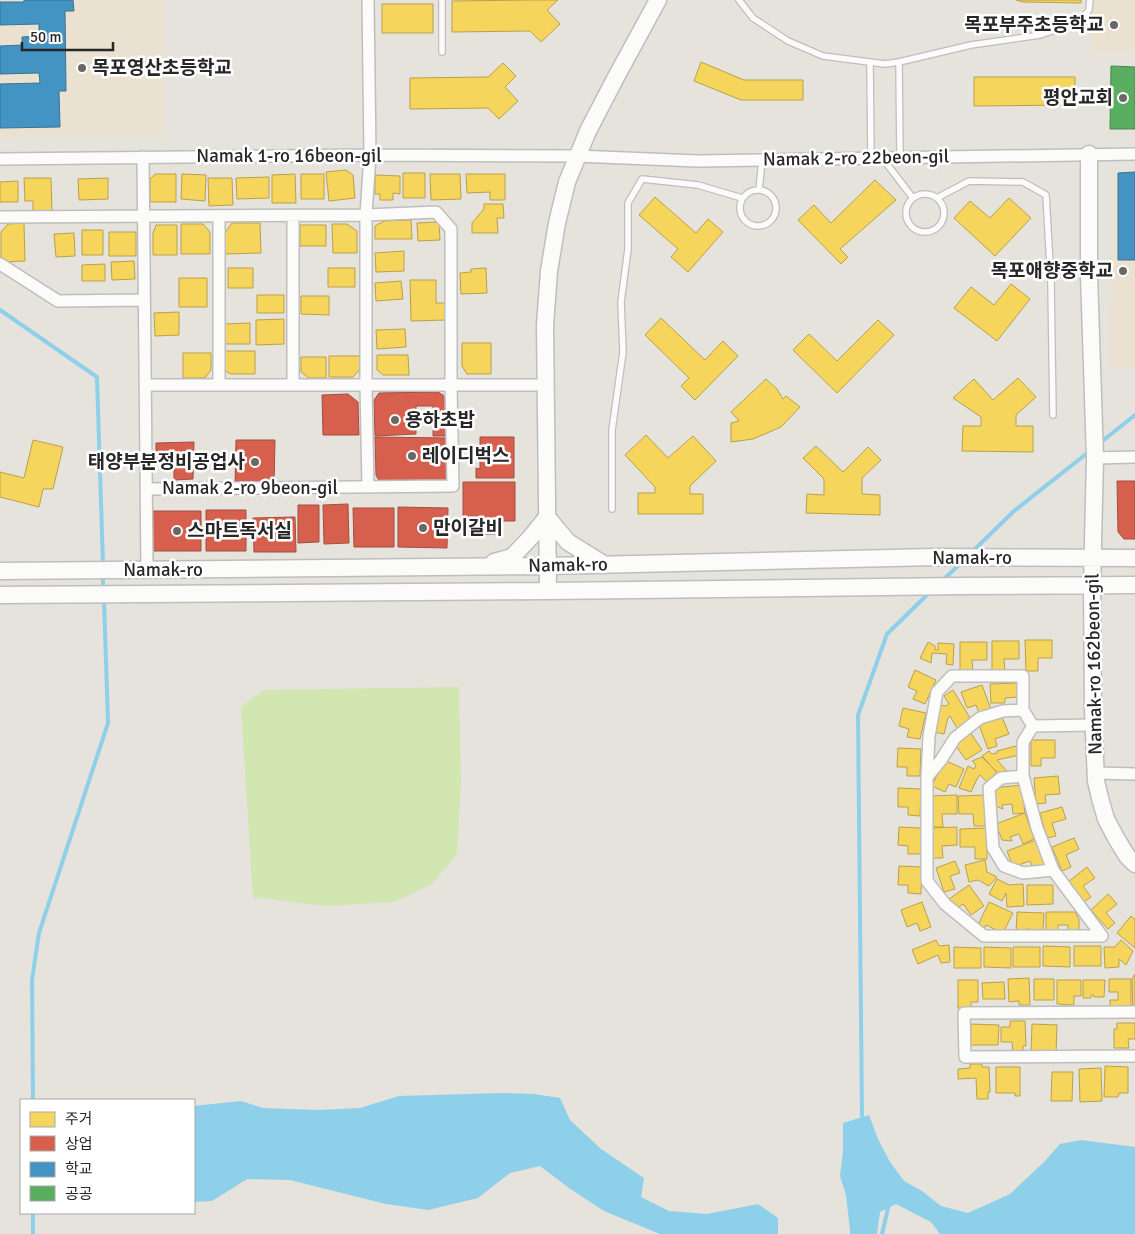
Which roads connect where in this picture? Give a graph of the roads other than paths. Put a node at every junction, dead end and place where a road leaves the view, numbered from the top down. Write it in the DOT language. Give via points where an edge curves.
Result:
graph roads {
  1 [pos="368,0"];
  2 [pos="442,0"];
  3 [pos="658,0"];
  4 [pos="739,0"];
  5 [pos="1090,0"];
  6 [pos="442,52"];
  7 [pos="870,62"];
  8 [pos="899,62"];
  9 [pos="1089,154"];
  10 [pos="1135,154"];
  11 [pos="370,155"];
  12 [pos="578,156"];
  13 [pos="143,157"];
  14 [pos="900,157"];
  15 [pos="876,158"];
  16 [pos="0,159"];
  17 [pos="762,160"];
  18 [pos="759,190"];
  19 [pos="742,198"];
  20 [pos="913,198"];
  21 [pos="937,198"];
  22 [pos="366,215"];
  23 [pos="143,216"];
  24 [pos="219,216"];
  25 [pos="293,216"];
  26 [pos="0,217"];
  27 [pos="0,264"];
  28 [pos="144,300"];
  29 [pos="145,385"];
  30 [pos="219,385"];
  31 [pos="293,385"];
  32 [pos="366,385"];
  33 [pos="451,385"];
  34 [pos="545,385"];
  35 [pos="1053,415"];
  36 [pos="1094,455"];
  37 [pos="1135,457"];
  38 [pos="368,487"];
  39 [pos="146,489"];
  40 [pos="612,509"];
  41 [pos="546,517"];
  42 [pos="1093,558"];
  43 [pos="1135,558"];
  44 [pos="605,564"];
  45 [pos="479,566"];
  46 [pos="547,566"];
  47 [pos="141,570"];
  48 [pos="0,571"];
  49 [pos="1135,585"];
  50 [pos="1092,586"];
  51 [pos="548,591"];
  52 [pos="0,596"];
  53 [pos="1023,710"];
  54 [pos="1094,725"];
  55 [pos="1033,726"];
  56 [pos="1096,774"];
  57 [pos="1135,774"];
  58 [pos="1023,776"];
  59 [pos="927,777"];
  60 [pos="1135,864"];
  61 [pos="1053,870"];
  62 [pos="1135,1012"];
  63 [pos="1135,1056"];
  1 -- 11 [label="street"];
  2 -- 6 [label="lane"];
  3 -- 12 [label="street"];
  4 -- 7 [label="lane" via="753,18 788,40 823,56"];
  5 -- 8 [label="lane" via="1089,10 1079,22 1040,35 971,45"];
  7 -- 8 [label="lane"];
  7 -- 15 [label="lane"];
  8 -- 14 [label="lane"];
  9 -- 10 [label="street, Namak 2-ro 22beon-gil"];
  9 -- 14 [label="street, Namak 2-ro 22beon-gil"];
  9 -- 36 [label="street, Namak-ro 162beon-gil"];
  11 -- 12 [label="street, Namak 1-ro 16beon-gil"];
  11 -- 13 [label="street, Namak 1-ro 16beon-gil"];
  11 -- 22 [label="street"];
  12 -- 17 [label="street, Namak 2-ro 22beon-gil"];
  12 -- 34 [label="street" via="567,182 552,245 547,294"];
  13 -- 16 [label="street, Namak 1-ro 16beon-gil"];
  13 -- 23 [label="street"];
  14 -- 15 [label="street, Namak 2-ro 22beon-gil"];
  15 -- 17 [label="street, Namak 2-ro 22beon-gil"];
  15 -- 20 [label="lane"];
  17 -- 18 [label="lane"];
  18 -- 19 [label="lane"];
  18 -- 19 [label="lane" via="771,194 777,206 774,218 764,226 751,226 742,217"];
  19 -- 40 [label="lane" via="698,184 642,179 628,204 628,249 621,302 623,352 612,430"];
  20 -- 21 [label="lane" via="925,193"];
  20 -- 21 [label="lane" via="906,208 907,220 922,231 934,230 942,221 944,208"];
  21 -- 35 [label="lane" via="969,181 1023,182 1046,195 1052,283"];
  22 -- 25 [label="street, Namak 2-ro 9beon-gil"];
  22 -- 32 [label="street"];
  22 -- 33 [label="street, Namak 2-ro 9beon-gil" via="436,212 451,228"];
  23 -- 24 [label="street, Namak 2-ro 9beon-gil"];
  23 -- 26 [label="street, Namak 2-ro 9beon-gil"];
  23 -- 28 [label="street, Namak 2-ro 9beon-gil"];
  24 -- 25 [label="street, Namak 2-ro 9beon-gil"];
  24 -- 30 [label="street"];
  25 -- 31 [label="street"];
  27 -- 28 [label="street" via="58,301"];
  28 -- 29 [label="street, Namak 2-ro 9beon-gil"];
  29 -- 30 [label="street"];
  29 -- 39 [label="street, Namak 2-ro 9beon-gil"];
  30 -- 31 [label="street"];
  31 -- 32 [label="street"];
  32 -- 33 [label="street"];
  32 -- 38 [label="street"];
  33 -- 34 [label="street"];
  33 -- 38 [label="street, Namak 2-ro 9beon-gil" via="453,486"];
  34 -- 41 [label="street"];
  36 -- 37 [label="street"];
  36 -- 42 [label="street, Namak-ro 162beon-gil"];
  38 -- 39 [label="street, Namak 2-ro 9beon-gil"];
  39 -- 47 [label="street"];
  41 -- 44 [label="street" via="568,542"];
  41 -- 45 [label="street" via="512,557"];
  41 -- 46 [label="street"];
  42 -- 43 [label="street, Namak-ro"];
  42 -- 44 [label="street, Namak-ro" via="934,557"];
  42 -- 50 [label="street, Namak-ro 162beon-gil"];
  44 -- 46 [label="street, Namak-ro"];
  45 -- 46 [label="street, Namak-ro"];
  45 -- 47 [label="street, Namak-ro"];
  46 -- 51 [label="street"];
  47 -- 48 [label="street, Namak-ro"];
  49 -- 50 [label="street, Namak-ro"];
  50 -- 51 [label="street, Namak-ro"];
  50 -- 54 [label="street, Namak-ro 162beon-gil"];
  51 -- 52 [label="street, Namak-ro"];
  53 -- 55 [label="street"];
  53 -- 59 [label="street" via="1002,711 980,718 955,738"];
  53 -- 59 [label="street" via="1023,676 952,676 937,692 929,736"];
  54 -- 55 [label="street"];
  54 -- 56 [label="street, Namak-ro 162beon-gil"];
  55 -- 58 [label="street" via="1023,742"];
  56 -- 57 [label="street"];
  56 -- 60 [label="street, Namak-ro 162beon-gil" via="1106,820"];
  58 -- 61 [label="street"];
  58 -- 61 [label="street" via="1001,778 989,788 993,848 1004,866 1023,873"];
  59 -- 61 [label="street" via="926,881 946,904 984,936 1102,936"];
  62 -- 63 [label="street" via="964,1013 965,1057"];
}
